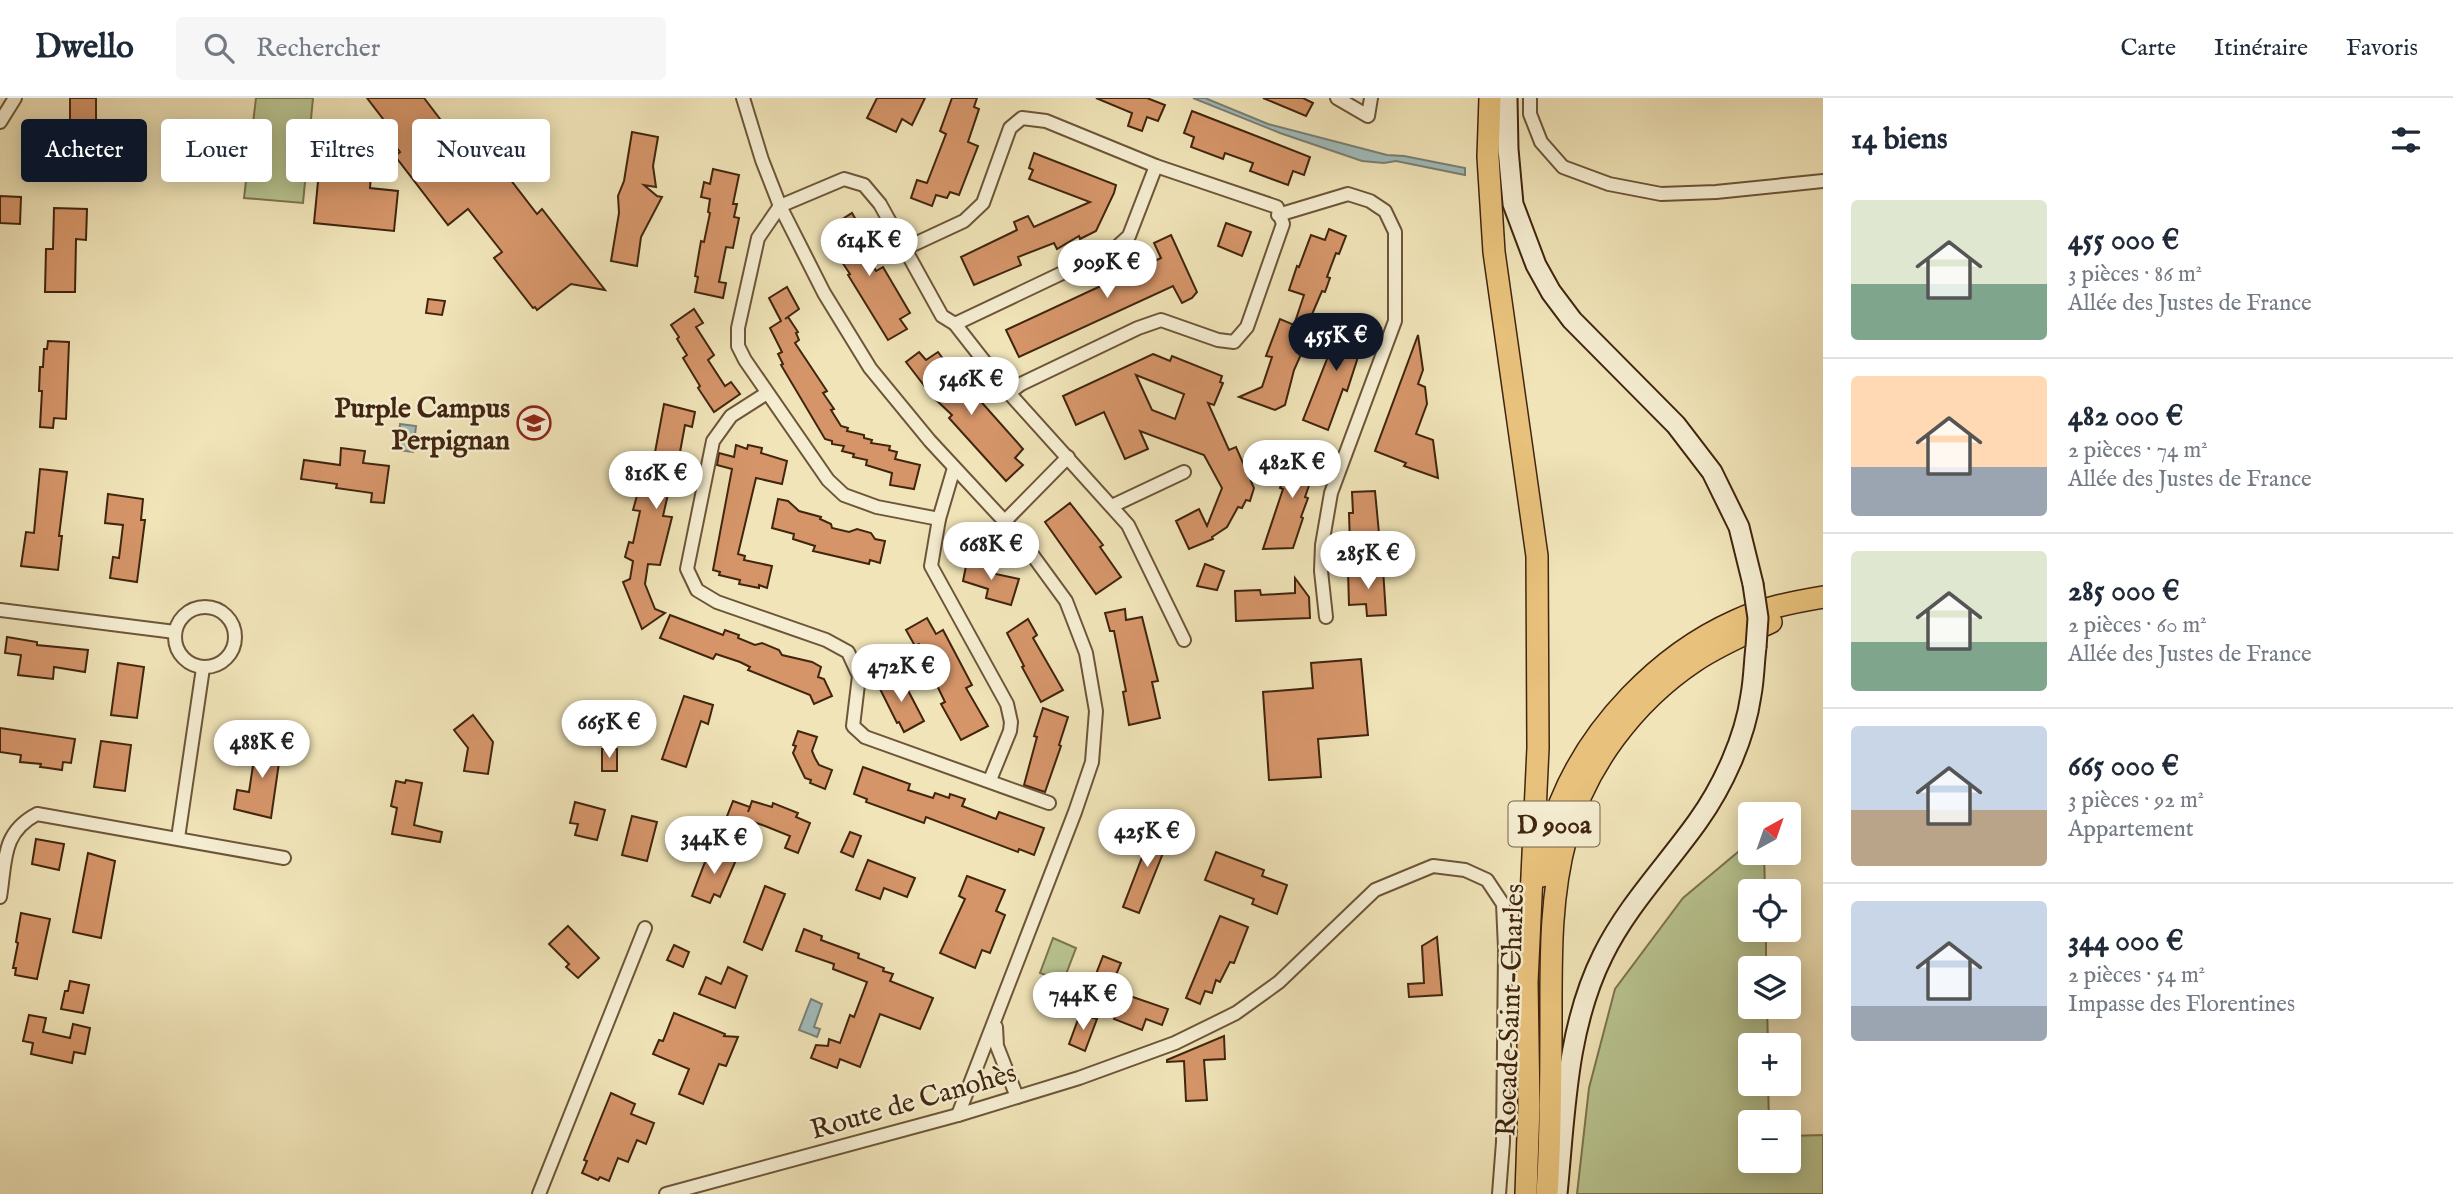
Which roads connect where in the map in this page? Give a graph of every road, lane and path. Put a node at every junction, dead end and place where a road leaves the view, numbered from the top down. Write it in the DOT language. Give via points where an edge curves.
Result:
graph roads {
  1 [pos="743,98"];
  2 [pos="1337,98"];
  3 [pos="1371,98"];
  4 [pos="1490,98"];
  5 [pos="1507,98"];
  6 [pos="1531,98"];
  7 [pos="9,100"];
  8 [pos="0,122"];
  9 [pos="1156,166"];
  10 [pos="1823,181"];
  11 [pos="780,206"];
  12 [pos="1278,215"];
  13 [pos="906,248"];
  14 [pos="955,324"];
  15 [pos="767,393"];
  16 [pos="1009,393"];
  17 [pos="1068,457"];
  18 [pos="954,468"];
  19 [pos="1184,472"];
  20 [pos="1112,506"];
  21 [pos="939,519"];
  22 [pos="1004,522"];
  23 [pos="1823,597"];
  24 [pos="0,610"];
  25 [pos="1823,610"];
  26 [pos="1326,617"];
  27 [pos="175,632"];
  28 [pos="1184,640"];
  29 [pos="203,668"];
  30 [pos="990,780"];
  31 [pos="1049,803"];
  32 [pos="178,838"];
  33 [pos="284,858"];
  34 [pos="0,897"];
  35 [pos="645,928"];
  36 [pos="995,1022"];
  37 [pos="1017,1097"];
  38 [pos="958,1115"];
  39 [pos="539,1194"];
  40 [pos="666,1194"];
  41 [pos="1499,1194"];
  42 [pos="1527,1194"];
  43 [pos="1548,1194"];
  44 [pos="1557,1194"];
  1 -- 11 [label="street"];
  2 -- 3 [label="street" via="1368,116"];
  4 -- 42 [label="main road" via="1488,157 1494,252 1538,556 1538,748 1527,982"];
  5 -- 44 [label="main road, bridge" via="1513,204 1536,265 1572,320 1676,425 1712,472 1739,527 1758,618 1751,697 1736,750 1699,820 1603,954 1589,987 1574,1034"];
  6 -- 10 [label="street" via="1530,114 1541,142 1563,167 1609,184 1661,194"];
  7 -- 8 [label="street"];
  9 -- 12 [label="street" via="1276,207"];
  9 -- 13 [label="street" via="1046,121 1022,118 1010,128 983,203 964,221"];
  9 -- 14 [label="street" via="1129,236 1117,247"];
  11 -- 13 [label="street" via="844,179 864,185"];
  11 -- 15 [label="street" via="758,238 738,328 738,346"];
  11 -- 18 [label="street" via="870,368"];
  12 -- 16 [label="street" via="1283,224 1247,327 1234,342 1161,320"];
  12 -- 26 [label="street" via="1348,194 1385,211 1395,232 1395,321 1331,493 1322,545"];
  13 -- 14 [label="street" via="942,316"];
  14 -- 16 [label="street"];
  15 -- 21 [label="street" via="828,480 844,495 877,507"];
  15 -- 30 [label="street" via="731,416 713,441 687,569 697,590 717,602 848,652 859,676 853,726 865,737"];
  16 -- 17 [label="street"];
  17 -- 20 [label="street"];
  17 -- 22 [label="street"];
  18 -- 21 [label="street"];
  18 -- 22 [label="street"];
  19 -- 20 [label="street"];
  20 -- 28 [label="street" via="1128,525"];
  21 -- 30 [label="street" via="931,566 1007,704 1011,722"];
  22 -- 36 [label="street" via="1066,601 1086,653 1096,711 1092,762"];
  23 -- 42 [label="main road, Rocade Saint-Charles / D 900a" via="1783,604 1735,621 1691,645 1624,703 1589,747 1560,803 1537,906 1535,1097"];
  24 -- 27 [label="street"];
  25 -- 43 [label="main road, Rocade Saint-Charles / D 900a" via="1773,621 1696,660 1675,676 1625,725 1580,797 1566,836 1551,943"];
  27 -- 29 [label="street" via="184,660"];
  27 -- 29 [label="street" via="178,622 193,609 212,608 229,618 236,637 229,656"];
  29 -- 32 [label="street"];
  30 -- 31 [label="street"];
  32 -- 33 [label="street"];
  32 -- 34 [label="street" via="37,814 22,822 9,838"];
  35 -- 39 [label="street"];
  36 -- 37 [label="street" via="997,1046"];
  36 -- 38 [label="street"];
  37 -- 38 [label="street, Route de Canohès"];
  37 -- 41 [label="street, Route de Canohès" via="1175,1043 1236,1013 1279,982 1375,890 1433,866 1465,870 1487,880 1503,904"];
  38 -- 40 [label="street, Route de Canohès"];
}
